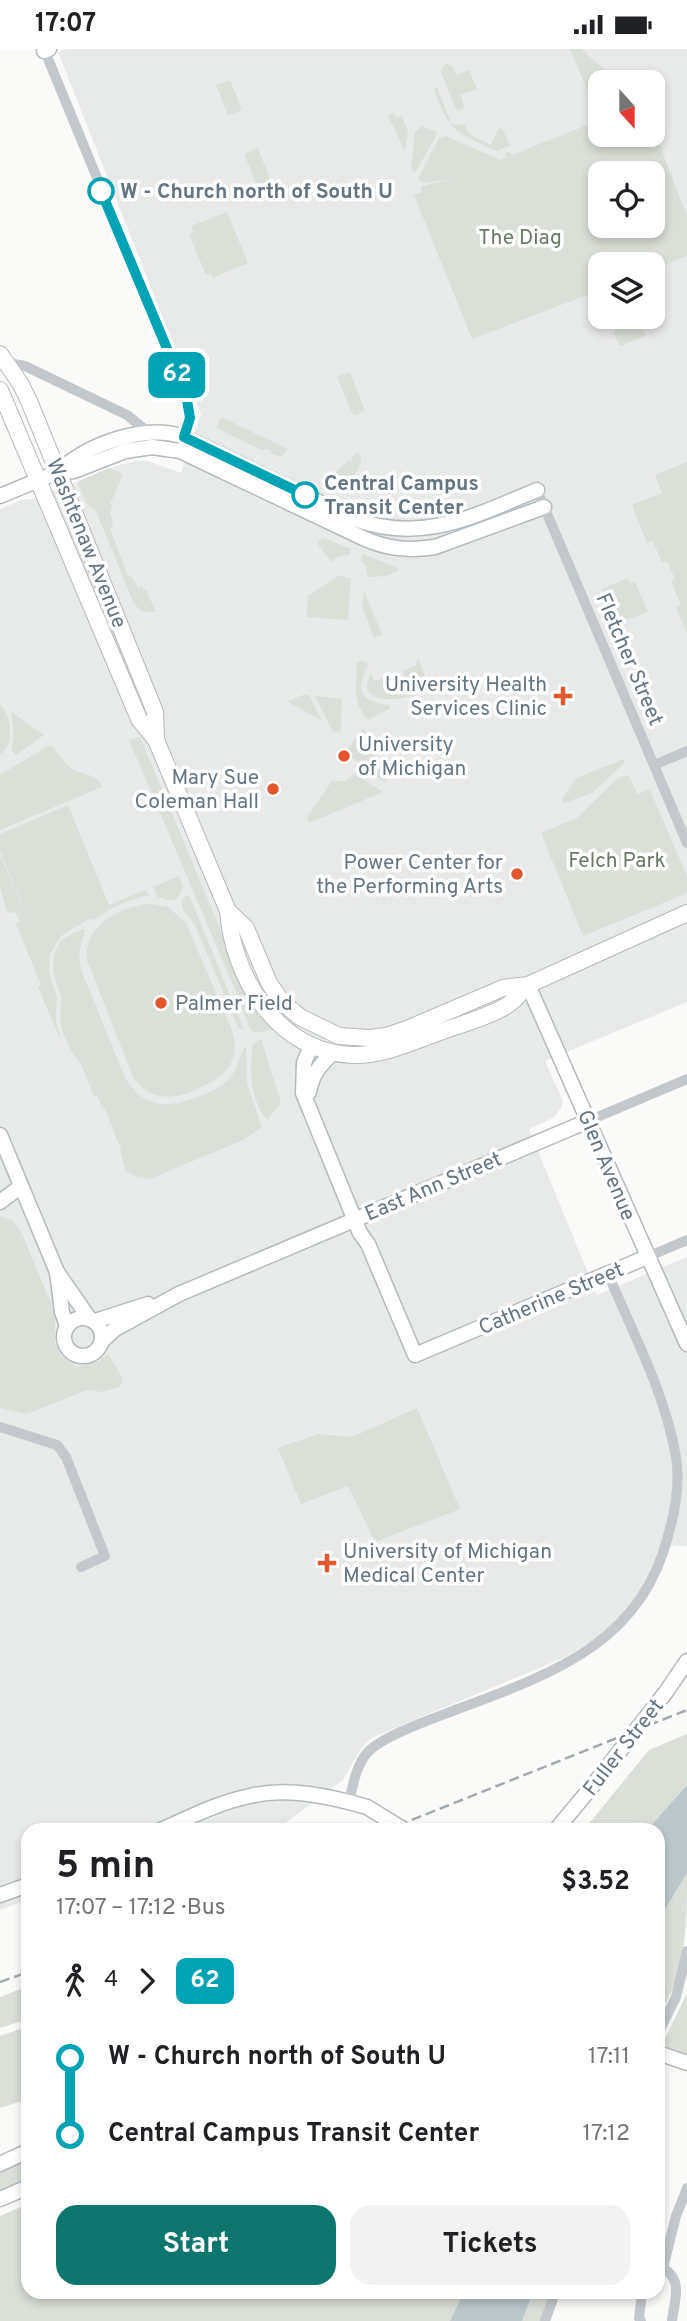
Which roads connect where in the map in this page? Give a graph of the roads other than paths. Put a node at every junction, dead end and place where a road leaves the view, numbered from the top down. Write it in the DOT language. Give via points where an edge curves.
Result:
graph roads {
  1 [pos="46,50"];
  2 [pos="4,358"];
  3 [pos="1,392"];
  4 [pos="148,432"];
  5 [pos="182,444"];
  6 [pos="58,472"];
  7 [pos="38,480"];
  8 [pos="537,490"];
  9 [pos="0,496"];
  10 [pos="544,507"];
  11 [pos="100,572"];
  12 [pos="156,740"];
  13 [pos="687,751"];
  14 [pos="654,765"];
  15 [pos="687,843"];
  16 [pos="228,911"];
  17 [pos="687,913"];
  18 [pos="528,985"];
  19 [pos="339,1036"];
  20 [pos="311,1046"];
  21 [pos="333,1053"];
  22 [pos="687,1079"];
  23 [pos="311,1114"];
  24 [pos="588,1121"];
  25 [pos="0,1135"];
  26 [pos="20,1187"];
  27 [pos="0,1189"];
  28 [pos="0,1202"];
  29 [pos="355,1219"];
  30 [pos="687,1240"];
  31 [pos="647,1257"];
  32 [pos="57,1272"];
  33 [pos="608,1274"];
  34 [pos="179,1294"];
  35 [pos="92,1319"];
  36 [pos="67,1326"];
  37 [pos="103,1340"];
  38 [pos="687,1344"];
  39 [pos="0,1427"];
  40 [pos="81,1567"];
  41 [pos="687,1661"];
  42 [pos="349,1802"];
  43 [pos="178,1823"];
  44 [pos="393,1823"];
  45 [pos="562,1823"];
  46 [pos="21,1888"];
  47 [pos="0,1895"];
  48 [pos="687,1951"];
  49 [pos="685,1973"];
  50 [pos="665,2020"];
  51 [pos="665,2055"];
  52 [pos="687,2063"];
  53 [pos="21,2154"];
  54 [pos="0,2164"];
  55 [pos="687,2188"];
  56 [pos="21,2190"];
  57 [pos="0,2199"];
  58 [pos="665,2252"];
  59 [pos="665,2271"];
  60 [pos="553,2299"];
  61 [pos="641,2299"];
  62 [pos="545,2321"];
  63 [pos="641,2321"];
  64 [pos="672,2321"];
  1 -- 5 [label="street" via="186,394 190,418"];
  2 -- 4 [label="street" via="127,415"];
  2 -- 6 [label="main road, Washtenaw Avenue" via="29,401"];
  3 -- 6 [label="main road" via="22,413 46,466"];
  3 -- 7 [label="main road, Washtenaw Avenue"];
  4 -- 5 [label="street" via="170,433"];
  4 -- 6 [label="street" via="105,444 69,461"];
  5 -- 6 [label="street" via="142,448"];
  5 -- 8 [label="street" via="354,519 391,529 438,527 465,520"];
  5 -- 10 [label="street" via="390,548 441,545"];
  6 -- 7 [label="street"];
  6 -- 11 [label="main road, Washtenaw Avenue"];
  7 -- 9 [label="street"];
  7 -- 11 [label="main road" via="54,490 88,563"];
  7 -- 12 [label="main road, Washtenaw Avenue" via="139,719"];
  8 -- 10 [label="street, Fletcher Street"];
  10 -- 14 [label="street, Fletcher Street"];
  11 -- 12 [label="main road, Washtenaw Avenue" via="155,712"];
  12 -- 16 [label="main road, Washtenaw Avenue"];
  13 -- 14 [label="street"];
  14 -- 15 [label="street, Fletcher Street"];
  16 -- 19 [label="main road, Washtenaw Avenue" via="246,928 282,1002 300,1017"];
  16 -- 20 [label="main road, Washtenaw Avenue" via="229,935 254,994 275,1021"];
  17 -- 18 [label="main road"];
  18 -- 19 [label="main road" via="503,988 386,1036"];
  18 -- 21 [label="main road, Washtenaw Avenue" via="509,1004 397,1048 354,1055"];
  18 -- 24 [label="street, Glen Avenue"];
  19 -- 20 [label="main road" via="318,1039"];
  20 -- 21 [label="main road, Washtenaw Avenue"];
  20 -- 23 [label="street" via="303,1080"];
  21 -- 23 [label="street" via="312,1079"];
  22 -- 24 [label="street, East Ann Street"];
  23 -- 29 [label="street"];
  24 -- 29 [label="street, East Ann Street"];
  24 -- 31 [label="street, Glen Avenue"];
  25 -- 26 [label="street"];
  26 -- 27 [label="street"];
  26 -- 28 [label="street"];
  26 -- 32 [label="street"];
  29 -- 33 [label="street, Catherine Street" via="415,1355"];
  29 -- 34 [label="street, East Ann Street"];
  30 -- 31 [label="street, Catherine Street"];
  31 -- 33 [label="street, Catherine Street"];
  31 -- 38 [label="street, Glen Avenue"];
  32 -- 35 [label="street"];
  32 -- 36 [label="street"];
  33 -- 42 [label="street" via="666,1413 677,1460 675,1511 652,1580 611,1632 582,1655 376,1745 362,1760"];
  34 -- 35 [label="street, East Ann Street"];
  34 -- 37 [label="street, East Ann Street"];
  35 -- 36 [label="street" via="78,1318"];
  35 -- 37 [label="street"];
  36 -- 37 [label="street" via="65,1343 76,1355 93,1354"];
  39 -- 40 [label="street" via="57,1445 66,1457 104,1556"];
  41 -- 45 [label="street, Fuller Street, bridge"];
  42 -- 43 [label="street" via="294,1793 258,1794"];
  42 -- 44 [label="street, bridge"];
  46 -- 47 [label="street"];
  48 -- 49 [label="street"];
  49 -- 50 [label="street"];
  51 -- 52 [label="street"];
  53 -- 54 [label="street"];
  55 -- 58 [label="street"];
  56 -- 57 [label="street"];
  59 -- 64 [label="street" via="676,2281"];
  60 -- 62 [label="street"];
  61 -- 63 [label="street"];
}
